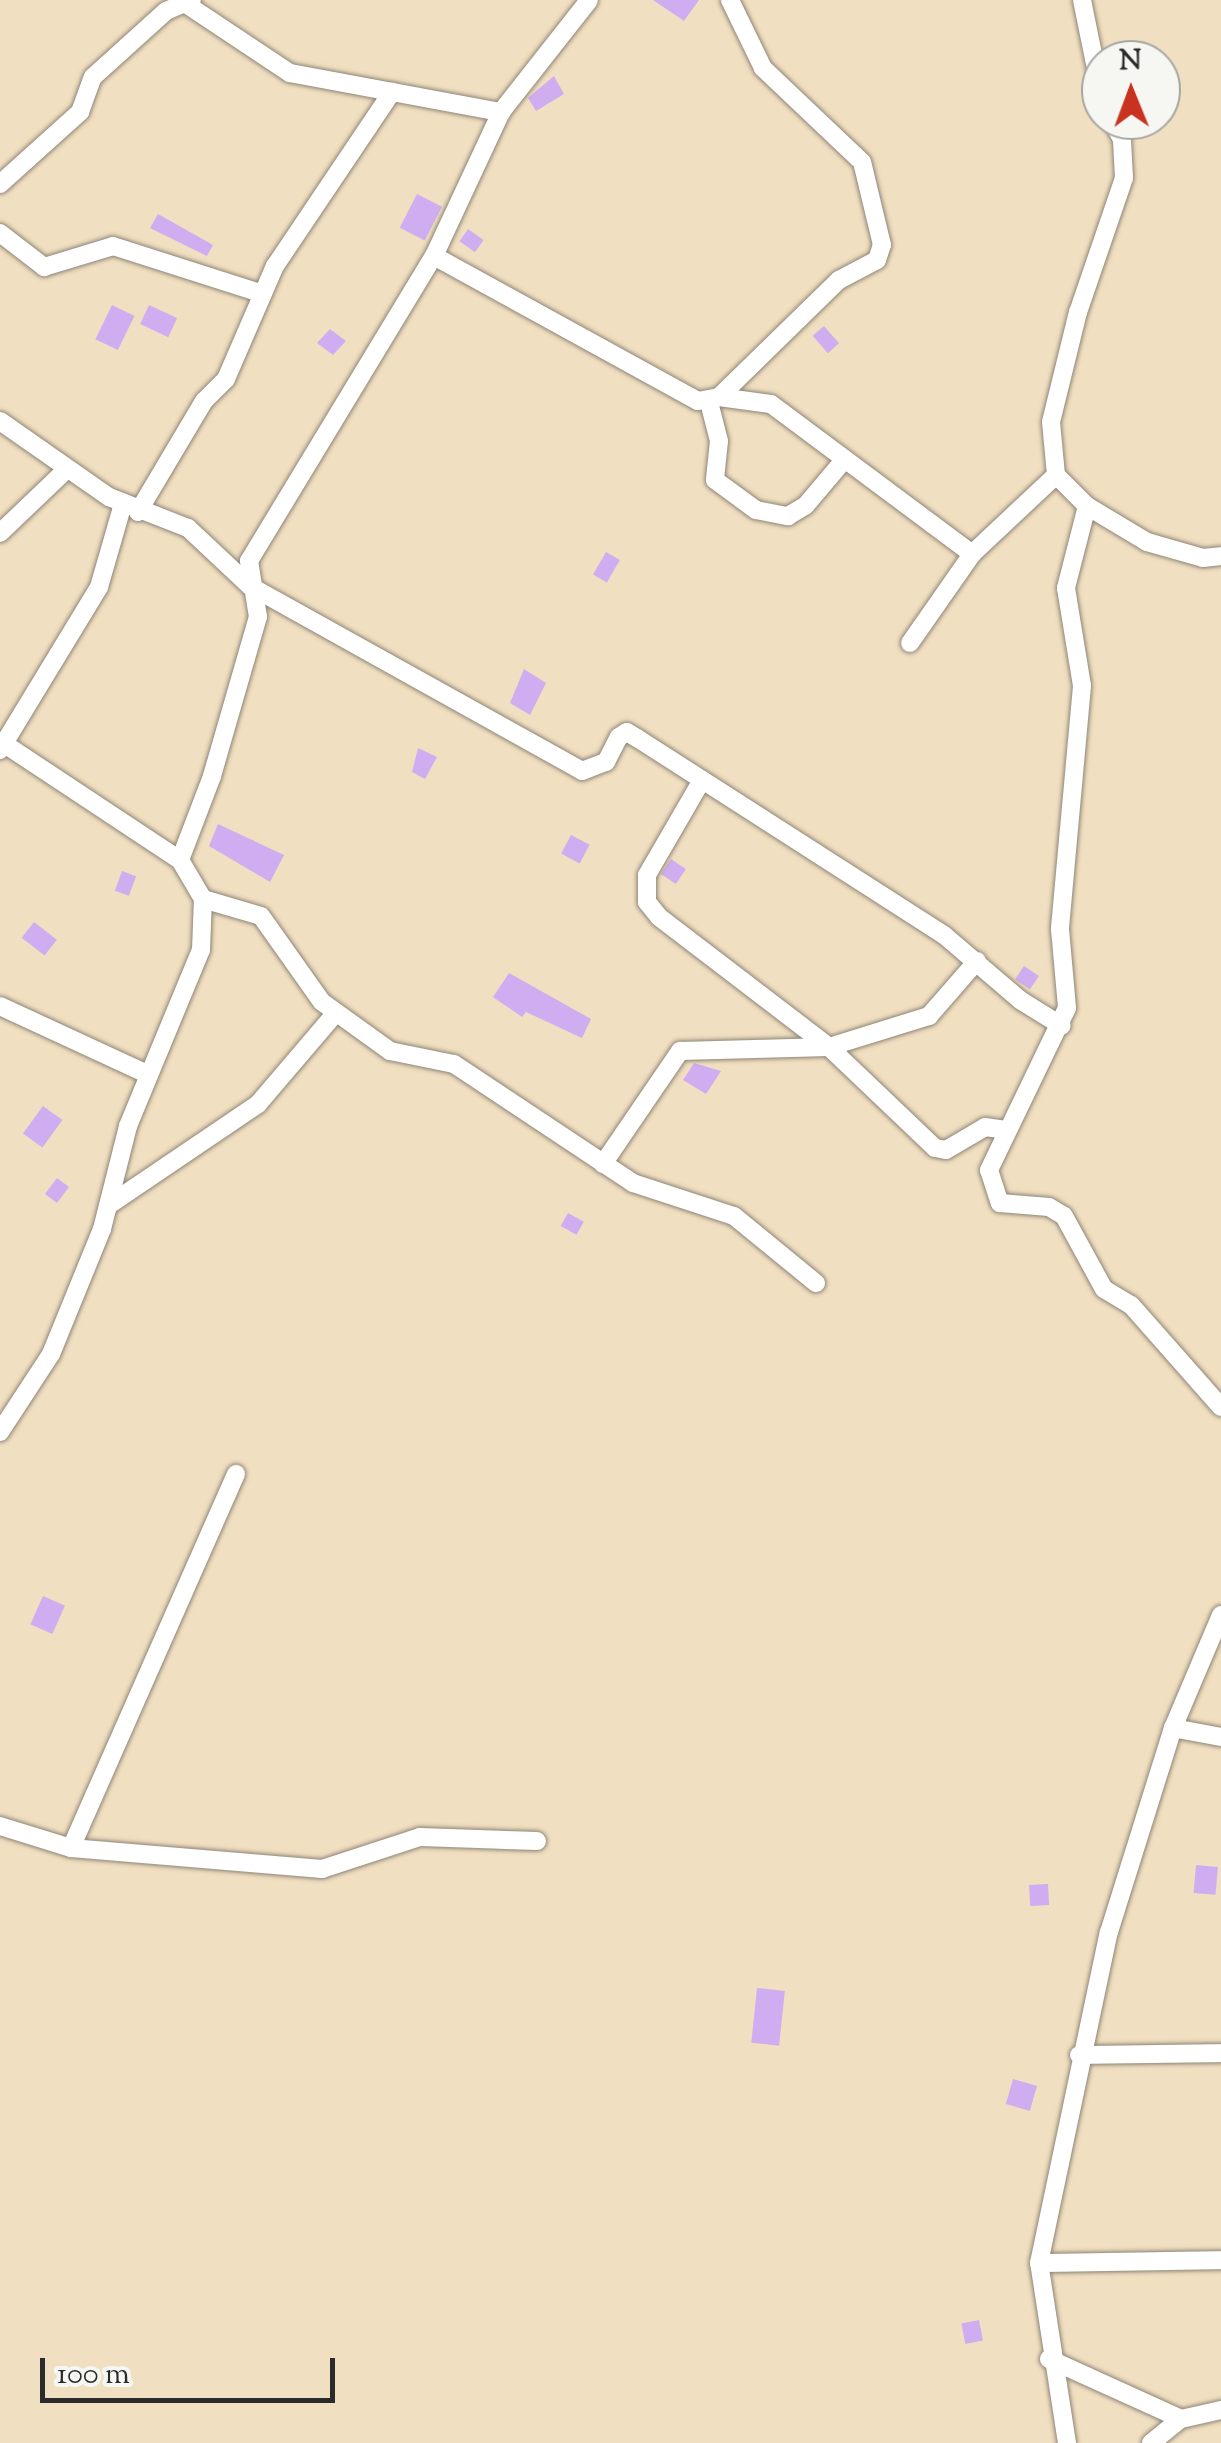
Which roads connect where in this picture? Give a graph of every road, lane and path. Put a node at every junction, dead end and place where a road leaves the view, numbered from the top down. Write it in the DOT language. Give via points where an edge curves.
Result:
graph roads {
  1 [pos="588,0"];
  2 [pos="730,0"];
  3 [pos="1082,0"];
  4 [pos="189,2"];
  5 [pos="1090,40"];
  6 [pos="392,92"];
  7 [pos="501,112"];
  8 [pos="1122,140"];
  9 [pos="0,184"];
  10 [pos="0,233"];
  11 [pos="434,256"];
  12 [pos="263,294"];
  13 [pos="714,400"];
  14 [pos="0,421"];
  15 [pos="844,460"];
  16 [pos="68,469"];
  17 [pos="1056,475"];
  18 [pos="1087,506"];
  19 [pos="131,508"];
  20 [pos="0,532"];
  21 [pos="972,554"];
  22 [pos="1221,556"];
  23 [pos="250,586"];
  24 [pos="910,643"];
  25 [pos="2,745"];
  26 [pos="702,780"];
  27 [pos="180,860"];
  28 [pos="204,899"];
  29 [pos="977,961"];
  30 [pos="0,1006"];
  31 [pos="335,1014"];
  32 [pos="1062,1026"];
  33 [pos="830,1047"];
  34 [pos="148,1074"];
  35 [pos="1006,1130"];
  36 [pos="603,1164"];
  37 [pos="109,1205"];
  38 [pos="816,1283"];
  39 [pos="1221,1407"];
  40 [pos="0,1432"];
  41 [pos="236,1474"];
  42 [pos="1221,1614"];
  43 [pos="1173,1728"];
  44 [pos="1221,1737"];
  45 [pos="0,1826"];
  46 [pos="537,1841"];
  47 [pos="71,1848"];
  48 [pos="1221,2053"];
  49 [pos="1079,2056"];
  50 [pos="1221,2260"];
  51 [pos="1039,2263"];
  52 [pos="1049,2359"];
  53 [pos="1221,2410"];
  54 [pos="1181,2419"];
  55 [pos="1067,2443"];
  56 [pos="1151,2443"];
  1 -- 7 [label="street"];
  2 -- 13 [label="street" via="763,68 862,162 882,245 877,260 839,280"];
  3 -- 5 [label="street"];
  4 -- 6 [label="street" via="290,73"];
  4 -- 9 [label="street" via="166,11 93,77 80,112"];
  6 -- 7 [label="street"];
  6 -- 12 [label="street"];
  7 -- 11 [label="street"];
  8 -- 17 [label="street" via="1124,178 1053,394"];
  10 -- 12 [label="street" via="44,266 113,246"];
  11 -- 13 [label="street"];
  11 -- 23 [label="street" via="268,521 249,560"];
  12 -- 19 [label="street" via="226,379"];
  13 -- 15 [label="street" via="771,404"];
  13 -- 15 [label="street" via="715,480 756,510 788,516"];
  14 -- 16 [label="street"];
  15 -- 21 [label="street"];
  16 -- 19 [label="street"];
  16 -- 20 [label="street"];
  17 -- 18 [label="street"];
  17 -- 21 [label="street"];
  18 -- 22 [label="street" via="1147,542 1203,558"];
  18 -- 32 [label="street" via="1066,588 1082,686 1060,930 1067,991"];
  19 -- 23 [label="street" via="188,528"];
  19 -- 25 [label="street" via="98,587"];
  21 -- 24 [label="street"];
  23 -- 26 [label="street" via="582,771 606,762 628,732"];
  23 -- 27 [label="street" via="258,617"];
  25 -- 27 [label="street"];
  26 -- 29 [label="street"];
  26 -- 33 [label="street" via="648,875 647,902"];
  27 -- 28 [label="street"];
  28 -- 31 [label="street" via="262,916"];
  28 -- 34 [label="street" via="205,934 195,968"];
  29 -- 32 [label="street"];
  29 -- 33 [label="street" via="929,1016"];
  30 -- 34 [label="street"];
  31 -- 36 [label="street" via="404,1058 454,1064"];
  31 -- 37 [label="street" via="258,1104"];
  32 -- 35 [label="street"];
  33 -- 35 [label="street" via="934,1148 946,1150 984,1127"];
  33 -- 36 [label="street" via="680,1051"];
  34 -- 37 [label="street" via="116,1160"];
  35 -- 39 [label="street" via="989,1170 1000,1203 1056,1209 1104,1289 1131,1305"];
  36 -- 38 [label="street" via="678,1203 734,1216"];
  37 -- 40 [label="street" via="51,1354"];
  41 -- 47 [label="street"];
  42 -- 43 [label="street"];
  43 -- 44 [label="street"];
  43 -- 49 [label="street" via="1109,1932"];
  45 -- 47 [label="street"];
  46 -- 47 [label="street" via="420,1837 331,1869"];
  48 -- 49 [label="street"];
  49 -- 51 [label="street"];
  50 -- 51 [label="street"];
  51 -- 52 [label="street"];
  52 -- 54 [label="street"];
  52 -- 55 [label="street"];
  53 -- 54 [label="street"];
  54 -- 56 [label="street"];
}
